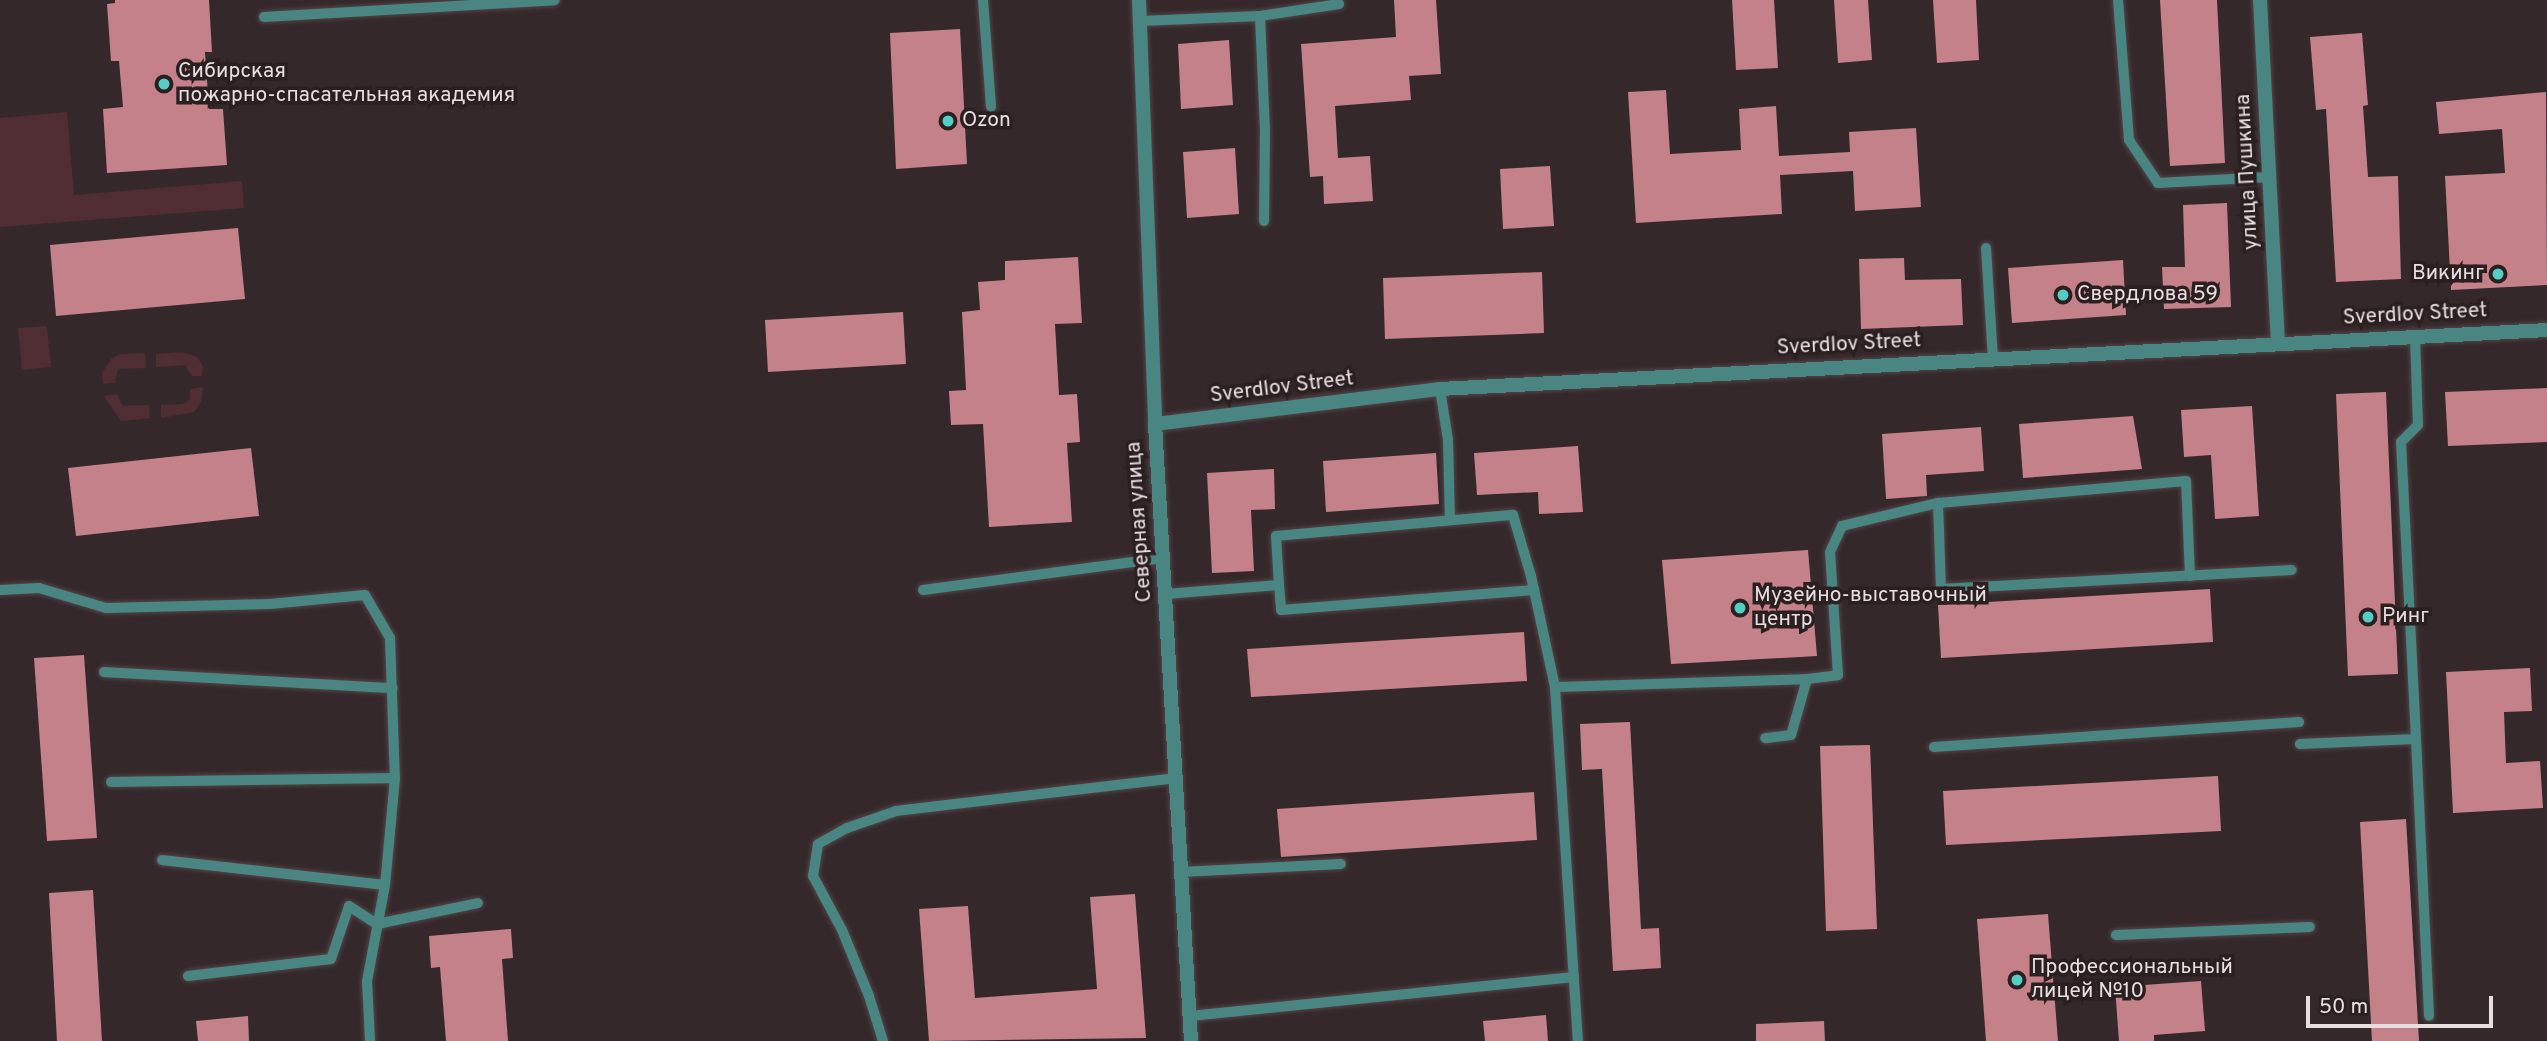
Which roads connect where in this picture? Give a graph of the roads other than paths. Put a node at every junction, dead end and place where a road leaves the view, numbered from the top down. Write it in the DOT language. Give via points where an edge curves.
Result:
graph roads {
  1 [pos="555,0"];
  2 [pos="983,0"];
  3 [pos="1139,0"];
  4 [pos="2118,0"];
  5 [pos="2260,0"];
  6 [pos="1339,4"];
  7 [pos="1260,16"];
  8 [pos="264,17"];
  9 [pos="1141,21"];
  10 [pos="990,107"];
  11 [pos="2269,177"];
  12 [pos="1264,221"];
  13 [pos="1986,248"];
  14 [pos="2547,330"];
  15 [pos="2415,336"];
  16 [pos="2278,342"];
  17 [pos="1993,358"];
  18 [pos="1440,389"];
  19 [pos="1155,424"];
  20 [pos="1938,503"];
  21 [pos="1450,520"];
  22 [pos="1163,558"];
  23 [pos="2291,570"];
  24 [pos="2190,576"];
  25 [pos="1279,584"];
  26 [pos="0,590"];
  27 [pos="923,590"];
  28 [pos="1534,590"];
  29 [pos="1166,594"];
  30 [pos="104,672"];
  31 [pos="1807,679"];
  32 [pos="1555,687"];
  33 [pos="393,688"];
  34 [pos="2299,722"];
  35 [pos="1765,738"];
  36 [pos="2416,739"];
  37 [pos="2300,744"];
  38 [pos="1934,747"];
  39 [pos="395,778"];
  40 [pos="1176,778"];
  41 [pos="111,782"];
  42 [pos="162,860"];
  43 [pos="1341,864"];
  44 [pos="1181,872"];
  45 [pos="385,885"];
  46 [pos="478,903"];
  47 [pos="377,924"];
  48 [pos="2311,927"];
  49 [pos="2116,935"];
  50 [pos="188,976"];
  51 [pos="1574,978"];
  52 [pos="1190,1016"];
  53 [pos="2428,1016"];
  54 [pos="370,1041"];
  55 [pos="883,1041"];
  56 [pos="1191,1041"];
  57 [pos="1578,1041"];
  1 -- 8 [label="lane"];
  2 -- 10 [label="lane"];
  3 -- 9 [label="street, Северная улица"];
  4 -- 11 [label="lane" via="2129,141 2158,183"];
  5 -- 11 [label="street, улица Пушкина"];
  6 -- 7 [label="lane"];
  7 -- 9 [label="lane"];
  7 -- 12 [label="lane"];
  9 -- 19 [label="street, Северная улица"];
  11 -- 16 [label="street, улица Пушкина"];
  13 -- 17 [label="lane"];
  14 -- 15 [label="street, Sverdlov Street"];
  15 -- 16 [label="street, Sverdlov Street"];
  15 -- 36 [label="lane" via="2418,425 2401,442"];
  16 -- 17 [label="street, Sverdlov Street"];
  17 -- 18 [label="street, Sverdlov Street"];
  18 -- 19 [label="street, Sverdlov Street"];
  18 -- 21 [label="lane" via="1448,440"];
  19 -- 22 [label="street, Северная улица"];
  20 -- 24 [label="lane" via="1941,589"];
  20 -- 24 [label="lane" via="2186,481"];
  20 -- 31 [label="lane" via="1842,526 1830,552 1838,675"];
  21 -- 25 [label="lane" via="1276,536"];
  21 -- 28 [label="lane" via="1513,515"];
  22 -- 27 [label="lane"];
  22 -- 29 [label="street, Северная улица"];
  23 -- 24 [label="lane"];
  25 -- 28 [label="lane" via="1281,610"];
  25 -- 29 [label="lane"];
  26 -- 33 [label="lane" via="39,588 106,608 270,604 365,595 390,638"];
  28 -- 32 [label="lane"];
  29 -- 40 [label="street, Северная улица"];
  30 -- 33 [label="lane"];
  31 -- 32 [label="lane"];
  31 -- 35 [label="lane" via="1791,735"];
  32 -- 51 [label="lane"];
  33 -- 39 [label="lane"];
  34 -- 38 [label="lane"];
  36 -- 37 [label="lane"];
  36 -- 53 [label="lane"];
  39 -- 41 [label="lane"];
  39 -- 45 [label="lane"];
  40 -- 44 [label="street, Северная улица"];
  40 -- 55 [label="lane" via="896,811 818,844 813,876 842,930"];
  42 -- 45 [label="lane"];
  43 -- 44 [label="lane"];
  44 -- 52 [label="street, Северная улица"];
  45 -- 47 [label="lane"];
  46 -- 47 [label="lane"];
  47 -- 50 [label="lane" via="349,906 331,959"];
  47 -- 54 [label="lane" via="367,981"];
  48 -- 49 [label="lane"];
  51 -- 52 [label="lane"];
  51 -- 57 [label="lane"];
  52 -- 56 [label="street, Северная улица"];
}
